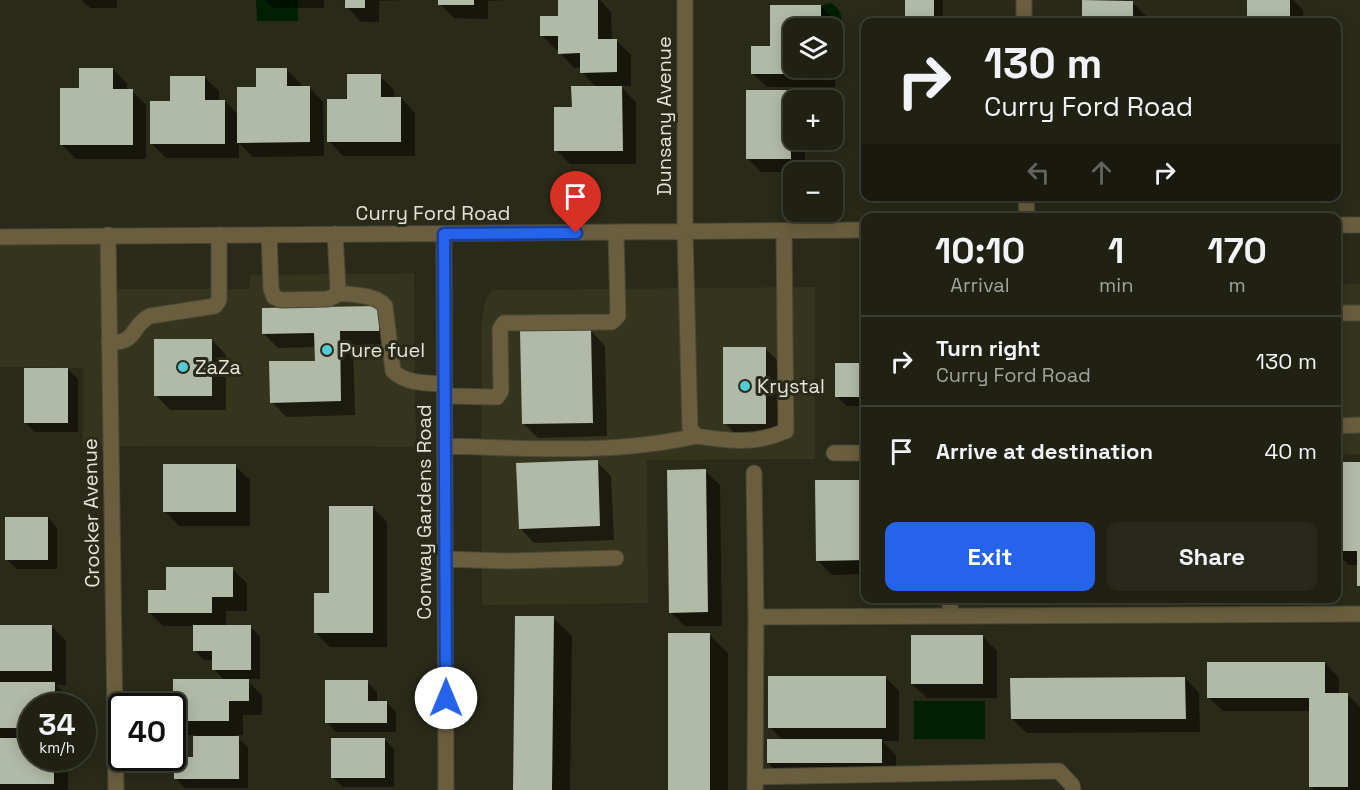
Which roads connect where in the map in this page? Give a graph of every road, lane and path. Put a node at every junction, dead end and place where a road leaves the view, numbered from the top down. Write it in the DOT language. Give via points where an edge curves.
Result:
graph roads {
  1 [pos="685,0"];
  2 [pos="1024,0"];
  3 [pos="1024,18"];
  4 [pos="1341,225"];
  5 [pos="1360,225"];
  6 [pos="861,230"];
  7 [pos="784,231"];
  8 [pos="616,232"];
  9 [pos="685,232"];
  10 [pos="335,234"];
  11 [pos="444,234"];
  12 [pos="108,235"];
  13 [pos="219,235"];
  14 [pos="269,235"];
  15 [pos="0,237"];
  16 [pos="337,293"];
  17 [pos="1341,313"];
  18 [pos="1360,313"];
  19 [pos="109,343"];
  20 [pos="445,390"];
  21 [pos="1360,425"];
  22 [pos="1341,426"];
  23 [pos="696,436"];
  24 [pos="445,446"];
  25 [pos="834,453"];
  26 [pos="861,453"];
  27 [pos="754,473"];
  28 [pos="616,558"];
  29 [pos="445,559"];
  30 [pos="950,603"];
  31 [pos="1360,614"];
  32 [pos="950,616"];
  33 [pos="756,617"];
  34 [pos="755,783"];
  35 [pos="116,790"];
  36 [pos="446,790"];
  37 [pos="1072,790"];
  1 -- 9 [label="street, Dunsany Avenue"];
  2 -- 3 [label="street"];
  4 -- 5 [label="street"];
  6 -- 7 [label="street, Curry Ford Road"];
  7 -- 9 [label="street, Curry Ford Road"];
  7 -- 23 [label="street" via="786,431 765,440"];
  8 -- 9 [label="street, Curry Ford Road"];
  8 -- 11 [label="street, Curry Ford Road"];
  8 -- 20 [label="street" via="618,316 612,322 504,323 500,329 501,391 497,397"];
  9 -- 23 [label="street, Dunsany Avenue" via="690,428"];
  10 -- 11 [label="street, Curry Ford Road"];
  10 -- 14 [label="street, Curry Ford Road"];
  10 -- 16 [label="street"];
  11 -- 20 [label="street, Conway Gardens Road"];
  12 -- 13 [label="street, Curry Ford Road"];
  12 -- 15 [label="street, Curry Ford Road"];
  12 -- 19 [label="street, Crocker Avenue"];
  13 -- 14 [label="street, Curry Ford Road"];
  13 -- 19 [label="street" via="219,300 215,306 150,316 123,343"];
  14 -- 16 [label="street" via="274,297 328,299"];
  16 -- 20 [label="street" via="381,302 385,306 393,371 410,381"];
  17 -- 18 [label="street"];
  19 -- 35 [label="street, Crocker Avenue"];
  20 -- 24 [label="street, Conway Gardens Road"];
  21 -- 22 [label="street"];
  23 -- 24 [label="street" via="618,448"];
  24 -- 29 [label="street, Conway Gardens Road"];
  25 -- 26 [label="street"];
  27 -- 33 [label="street"];
  28 -- 29 [label="street"];
  29 -- 36 [label="street, Conway Gardens Road"];
  30 -- 32 [label="street"];
  31 -- 32 [label="street"];
  32 -- 33 [label="street"];
  33 -- 34 [label="street"];
  34 -- 37 [label="street" via="1059,771"];
}
